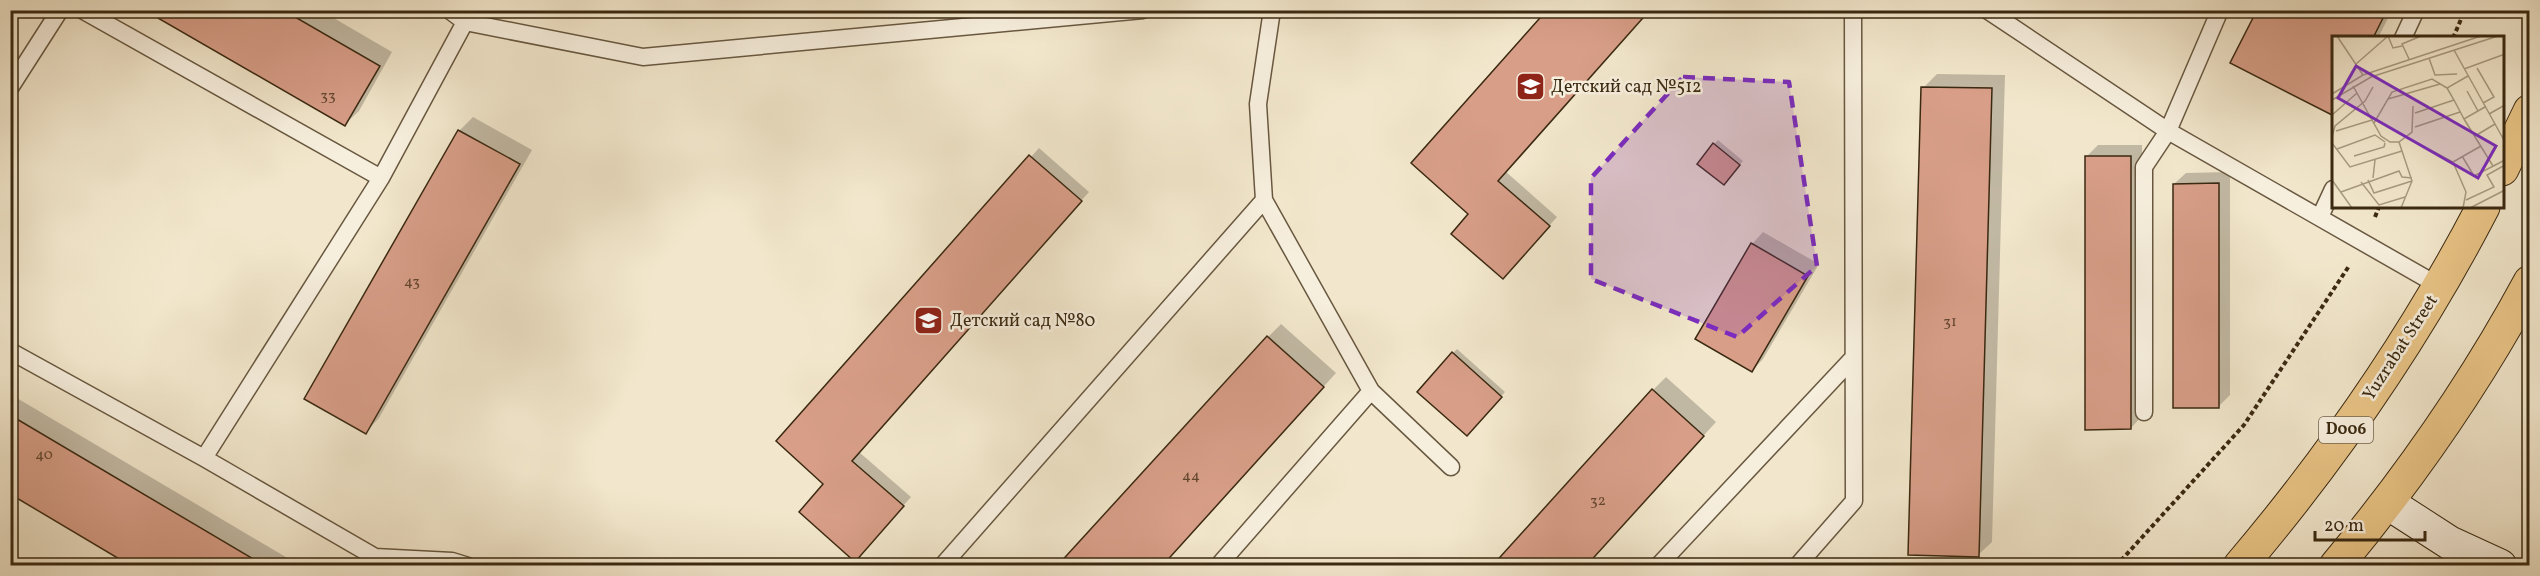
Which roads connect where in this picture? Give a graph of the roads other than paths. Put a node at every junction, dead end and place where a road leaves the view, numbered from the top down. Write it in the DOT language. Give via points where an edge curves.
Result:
graph roads {
  1 [pos="60,10"];
  2 [pos="82,10"];
  3 [pos="449,10"];
  4 [pos="1143,10"];
  5 [pos="1272,10"];
  6 [pos="1853,10"];
  7 [pos="1987,10"];
  8 [pos="2220,10"];
  9 [pos="2416,10"];
  10 [pos="465,22"];
  11 [pos="2404,36"];
  12 [pos="10,88"];
  13 [pos="2529,111"];
  14 [pos="2168,131"];
  15 [pos="2504,165"];
  16 [pos="381,178"];
  17 [pos="2332,191"];
  18 [pos="1264,200"];
  19 [pos="2482,208"];
  20 [pos="2320,217"];
  21 [pos="2529,282"];
  22 [pos="2441,287"];
  23 [pos="10,351"];
  24 [pos="1853,358"];
  25 [pos="1371,391"];
  26 [pos="2144,412"];
  27 [pos="204,458"];
  28 [pos="1451,467"];
  29 [pos="2388,503"];
  30 [pos="372,561"];
  31 [pos="468,566"];
  32 [pos="942,566"];
  33 [pos="1218,566"];
  34 [pos="1658,566"];
  35 [pos="1797,566"];
  36 [pos="2240,566"];
  37 [pos="2336,566"];
  38 [pos="2500,566"];
  1 -- 12 [label="lane"];
  2 -- 16 [label="lane"];
  3 -- 10 [label="lane"];
  4 -- 10 [label="lane" via="643,57"];
  5 -- 18 [label="lane" via="1258,104"];
  6 -- 24 [label="lane"];
  7 -- 14 [label="lane"];
  8 -- 14 [label="lane"];
  9 -- 11 [label="lane"];
  10 -- 16 [label="lane"];
  13 -- 15 [label="main road"];
  14 -- 20 [label="lane"];
  14 -- 26 [label="lane" via="2144,167"];
  16 -- 27 [label="lane"];
  17 -- 20 [label="lane"];
  18 -- 25 [label="lane"];
  18 -- 32 [label="lane"];
  19 -- 22 [label="main road, Yuzrabat Street / D006"];
  20 -- 22 [label="lane"];
  21 -- 29 [label="main road" via="2465,394"];
  22 -- 36 [label="main road, Yuzrabat Street / D006" via="2351,423"];
  23 -- 27 [label="lane"];
  24 -- 34 [label="lane"];
  24 -- 35 [label="lane" via="1854,501"];
  25 -- 28 [label="lane"];
  25 -- 33 [label="lane"];
  27 -- 30 [label="lane"];
  29 -- 37 [label="main road"];
  29 -- 38 [label="street" via="2450,543"];
  30 -- 31 [label="lane" via="452,561"];
}
